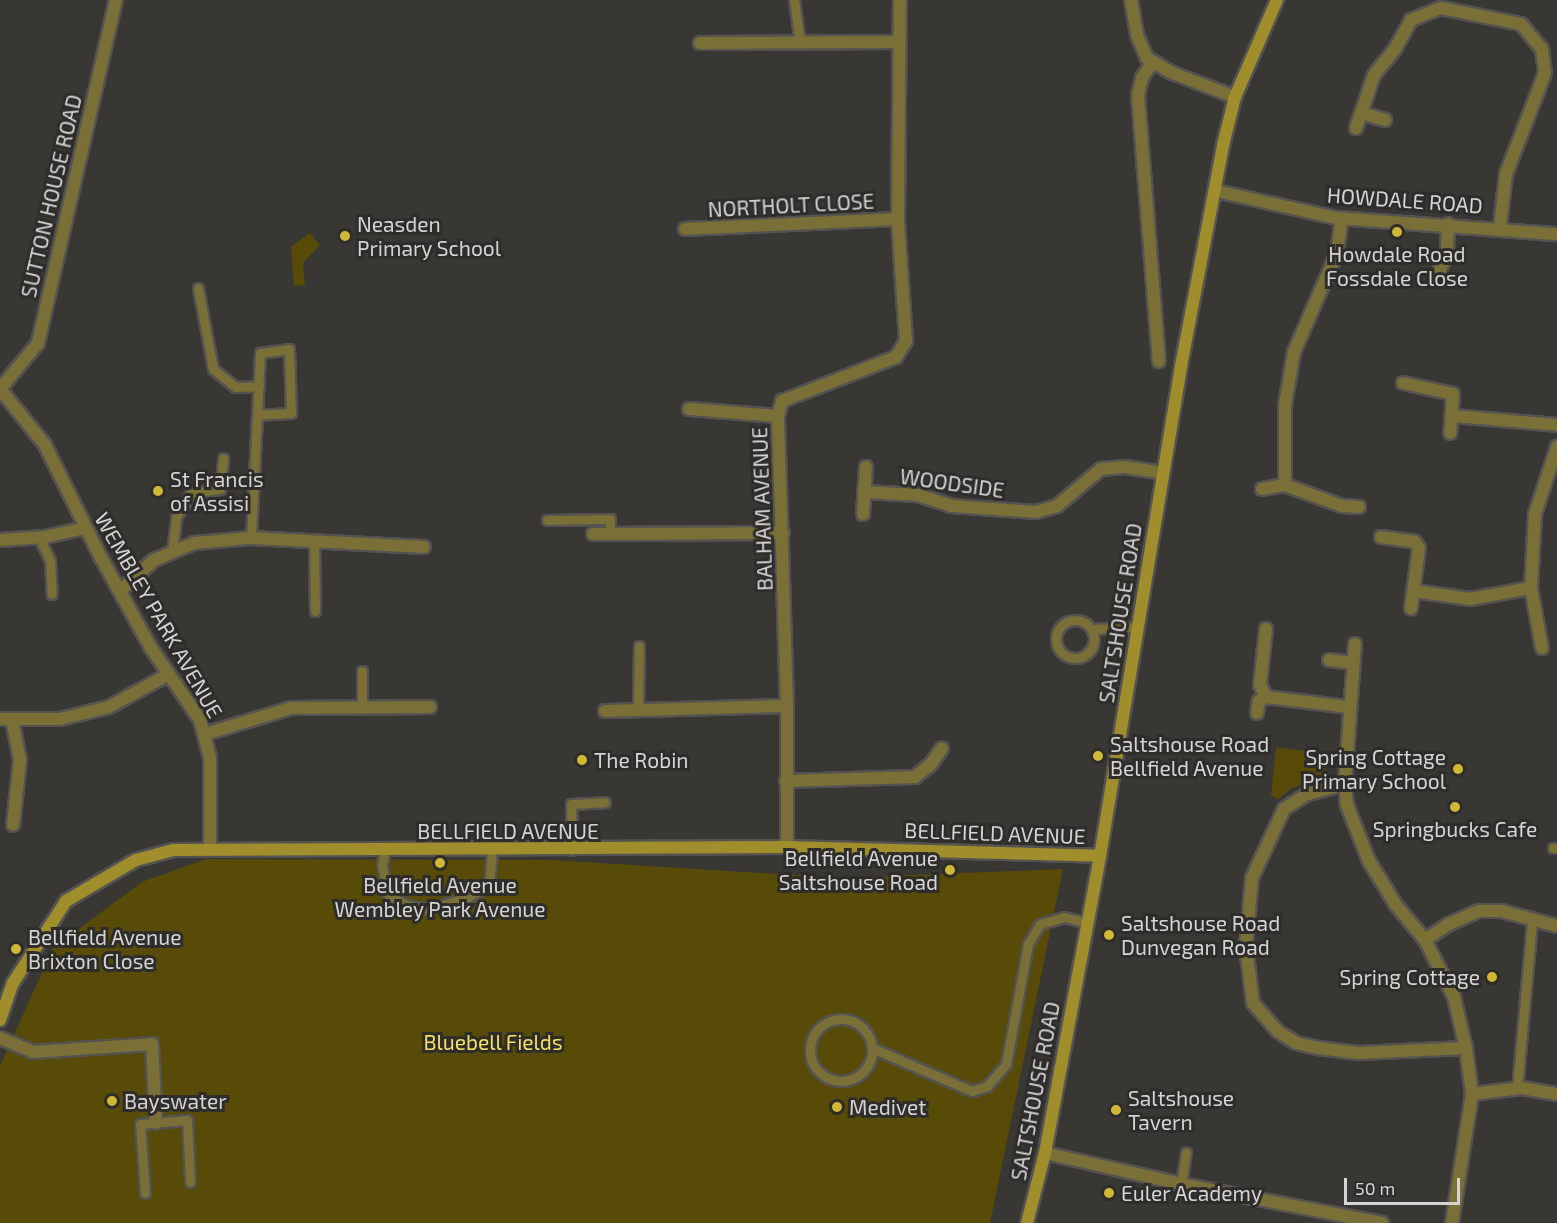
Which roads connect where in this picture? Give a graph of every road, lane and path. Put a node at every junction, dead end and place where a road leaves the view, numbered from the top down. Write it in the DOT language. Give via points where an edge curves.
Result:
graph roads {
  1 [pos="116,0"];
  2 [pos="794,0"];
  3 [pos="900,0"];
  4 [pos="1131,0"];
  5 [pos="1277,0"];
  6 [pos="898,42"];
  7 [pos="700,43"];
  8 [pos="800,43"];
  9 [pos="1152,63"];
  10 [pos="1235,97"];
  11 [pos="1361,113"];
  12 [pos="1385,120"];
  13 [pos="1356,128"];
  14 [pos="1216,191"];
  15 [pos="1342,218"];
  16 [pos="898,219"];
  17 [pos="1448,224"];
  18 [pos="1500,226"];
  19 [pos="685,229"];
  20 [pos="1557,234"];
  21 [pos="1440,270"];
  22 [pos="198,288"];
  23 [pos="1159,362"];
  24 [pos="1403,383"];
  25 [pos="259,386"];
  26 [pos="0,389"];
  27 [pos="689,409"];
  28 [pos="258,415"];
  29 [pos="778,416"];
  30 [pos="1453,416"];
  31 [pos="1557,425"];
  32 [pos="1450,433"];
  33 [pos="1557,447"];
  34 [pos="223,458"];
  35 [pos="866,467"];
  36 [pos="1163,473"];
  37 [pos="1285,485"];
  38 [pos="1262,489"];
  39 [pos="864,492"];
  40 [pos="1359,507"];
  41 [pos="862,514"];
  42 [pos="547,520"];
  43 [pos="85,528"];
  44 [pos="783,533"];
  45 [pos="593,534"];
  46 [pos="610,534"];
  47 [pos="39,537"];
  48 [pos="1381,537"];
  49 [pos="251,538"];
  50 [pos="0,540"];
  51 [pos="314,541"];
  52 [pos="424,547"];
  53 [pos="172,552"];
  54 [pos="1531,588"];
  55 [pos="120,591"];
  56 [pos="1414,591"];
  57 [pos="52,594"];
  58 [pos="1411,608"];
  59 [pos="315,611"];
  60 [pos="1138,627"];
  61 [pos="1091,629"];
  62 [pos="1266,629"];
  63 [pos="1355,644"];
  64 [pos="639,646"];
  65 [pos="1542,648"];
  66 [pos="1329,660"];
  67 [pos="1353,663"];
  68 [pos="362,671"];
  69 [pos="169,674"];
  70 [pos="1266,697"];
  71 [pos="788,706"];
  72 [pos="362,707"];
  73 [pos="430,707"];
  74 [pos="1349,707"];
  75 [pos="638,710"];
  76 [pos="605,711"];
  77 [pos="1257,713"];
  78 [pos="6,719"];
  79 [pos="205,734"];
  80 [pos="942,748"];
  81 [pos="786,781"];
  82 [pos="1345,784"];
  83 [pos="605,802"];
  84 [pos="13,825"];
  85 [pos="787,847"];
  86 [pos="210,848"];
  87 [pos="385,850"];
  88 [pos="572,850"];
  89 [pos="492,851"];
  90 [pos="1100,856"];
  91 [pos="1532,920"];
  92 [pos="1088,923"];
  93 [pos="1557,926"];
  94 [pos="1425,940"];
  95 [pos="2,1010"];
  96 [pos="0,1038"];
  97 [pos="872,1048"];
  98 [pos="1466,1048"];
  99 [pos="1517,1089"];
  100 [pos="1473,1094"];
  101 [pos="1557,1094"];
  102 [pos="156,1123"];
  103 [pos="1186,1152"];
  104 [pos="1045,1153"];
  105 [pos="190,1182"];
  106 [pos="1181,1184"];
  107 [pos="145,1193"];
  108 [pos="1027,1223"];
  109 [pos="1381,1223"];
  110 [pos="1452,1223"];
  1 -- 26 [label="street, SUTTON HOUSE ROAD" via="38,343"];
  2 -- 8 [label="lane"];
  3 -- 6 [label="street, BALHAM AVENUE"];
  4 -- 9 [label="street" via="1137,36"];
  5 -- 10 [label="main road, SALTSHOUSE ROAD"];
  6 -- 8 [label="street"];
  6 -- 16 [label="street, BALHAM AVENUE"];
  7 -- 8 [label="street"];
  9 -- 10 [label="street"];
  9 -- 23 [label="street" via="1142,78 1138,95"];
  10 -- 14 [label="main road, SALTSHOUSE ROAD"];
  11 -- 12 [label="street"];
  11 -- 13 [label="street"];
  11 -- 18 [label="street" via="1374,75 1411,20 1441,8 1521,24 1542,49 1545,73 1506,174"];
  14 -- 15 [label="street, HOWDALE ROAD"];
  14 -- 36 [label="main road, SALTSHOUSE ROAD"];
  15 -- 17 [label="street, HOWDALE ROAD"];
  15 -- 37 [label="street" via="1337,253 1294,352 1285,405"];
  16 -- 19 [label="street, NORTHOLT CLOSE"];
  16 -- 29 [label="street, BALHAM AVENUE" via="906,341 896,357 782,401"];
  17 -- 18 [label="street, HOWDALE ROAD"];
  17 -- 21 [label="street" via="1447,252"];
  18 -- 20 [label="street, HOWDALE ROAD"];
  22 -- 25 [label="lane" via="213,369 235,387"];
  24 -- 30 [label="street" via="1453,394"];
  25 -- 28 [label="lane"];
  25 -- 28 [label="lane" via="260,353 289,349 291,412"];
  26 -- 43 [label="street, WEMBLEY PARK AVENUE" via="45,445"];
  27 -- 29 [label="street"];
  28 -- 49 [label="lane"];
  29 -- 44 [label="street, BALHAM AVENUE"];
  30 -- 31 [label="street"];
  30 -- 32 [label="street"];
  33 -- 54 [label="street" via="1535,514"];
  34 -- 53 [label="lane" via="220,489 191,493 176,517"];
  35 -- 39 [label="street"];
  36 -- 39 [label="street, WOODSIDE" via="1125,466 1101,469 1057,506 1036,512 951,506 918,495"];
  36 -- 60 [label="main road, SALTSHOUSE ROAD"];
  37 -- 38 [label="street"];
  37 -- 40 [label="street" via="1342,506"];
  39 -- 41 [label="street"];
  42 -- 46 [label="lane" via="610,519"];
  43 -- 47 [label="street"];
  43 -- 55 [label="street, WEMBLEY PARK AVENUE"];
  44 -- 46 [label="street"];
  44 -- 71 [label="street, BALHAM AVENUE"];
  45 -- 46 [label="street"];
  47 -- 50 [label="street"];
  47 -- 57 [label="lane" via="50,561"];
  48 -- 56 [label="street" via="1415,542 1419,548"];
  49 -- 51 [label="street"];
  49 -- 53 [label="street" via="194,543"];
  51 -- 52 [label="street"];
  51 -- 59 [label="lane"];
  53 -- 55 [label="street" via="154,560"];
  54 -- 56 [label="street" via="1470,599"];
  54 -- 65 [label="street"];
  55 -- 69 [label="street, WEMBLEY PARK AVENUE"];
  56 -- 58 [label="street"];
  60 -- 61 [label="lane"];
  60 -- 90 [label="main road, SALTSHOUSE ROAD"];
  61 -- 61 [label="lane" via="1094,640 1085,655 1068,656 1058,648 1056,636 1063,624 1081,621"];
  62 -- 70 [label="street" via="1260,685"];
  63 -- 67 [label="street"];
  64 -- 75 [label="lane"];
  66 -- 67 [label="street"];
  67 -- 74 [label="street"];
  68 -- 72 [label="lane"];
  69 -- 78 [label="street" via="110,707 60,719"];
  69 -- 79 [label="street, WEMBLEY PARK AVENUE"];
  70 -- 74 [label="street"];
  70 -- 77 [label="street" via="1259,701"];
  71 -- 75 [label="street"];
  71 -- 81 [label="street, BALHAM AVENUE"];
  72 -- 73 [label="street"];
  72 -- 79 [label="street" via="291,708"];
  74 -- 82 [label="street"];
  75 -- 76 [label="street"];
  78 -- 84 [label="street" via="20,760"];
  79 -- 86 [label="street, WEMBLEY PARK AVENUE" via="210,758"];
  80 -- 81 [label="street" via="932,765 915,777"];
  81 -- 85 [label="street, BALHAM AVENUE"];
  82 -- 94 [label="street" via="1347,805 1369,861 1396,905"];
  82 -- 98 [label="street" via="1307,794 1284,809 1256,869 1246,947 1253,1003 1277,1031 1296,1043 1318,1048 1359,1053"];
  83 -- 88 [label="lane" via="571,804"];
  85 -- 88 [label="main road, BELLFIELD AVENUE"];
  85 -- 90 [label="main road, BELLFIELD AVENUE"];
  86 -- 87 [label="main road, BELLFIELD AVENUE"];
  86 -- 95 [label="main road, BELLFIELD AVENUE" via="173,850 136,860 66,901 13,983"];
  87 -- 89 [label="main road, BELLFIELD AVENUE"];
  87 -- 89 [label="lane" via="382,866 388,894 406,905 428,909 469,897 489,885"];
  88 -- 89 [label="main road, BELLFIELD AVENUE"];
  90 -- 92 [label="main road, SALTSHOUSE ROAD"];
  91 -- 93 [label="street"];
  91 -- 94 [label="street" via="1502,911 1479,911"];
  91 -- 99 [label="lane"];
  92 -- 97 [label="lane" via="1064,917 1040,924 1028,944 1006,1064 987,1086 972,1091"];
  92 -- 104 [label="main road, SALTSHOUSE ROAD"];
  94 -- 98 [label="street" via="1455,997"];
  96 -- 102 [label="street" via="33,1052 152,1044"];
  97 -- 97 [label="lane" via="870,1038 856,1023 835,1019 817,1030 809,1049 815,1069 841,1082 867,1068"];
  98 -- 100 [label="street"];
  99 -- 100 [label="street"];
  99 -- 101 [label="street"];
  100 -- 110 [label="street"];
  102 -- 105 [label="lane" via="187,1120"];
  102 -- 107 [label="lane" via="140,1124"];
  103 -- 106 [label="lane"];
  104 -- 106 [label="street"];
  104 -- 108 [label="main road, SALTSHOUSE ROAD"];
  106 -- 109 [label="street"];
}
